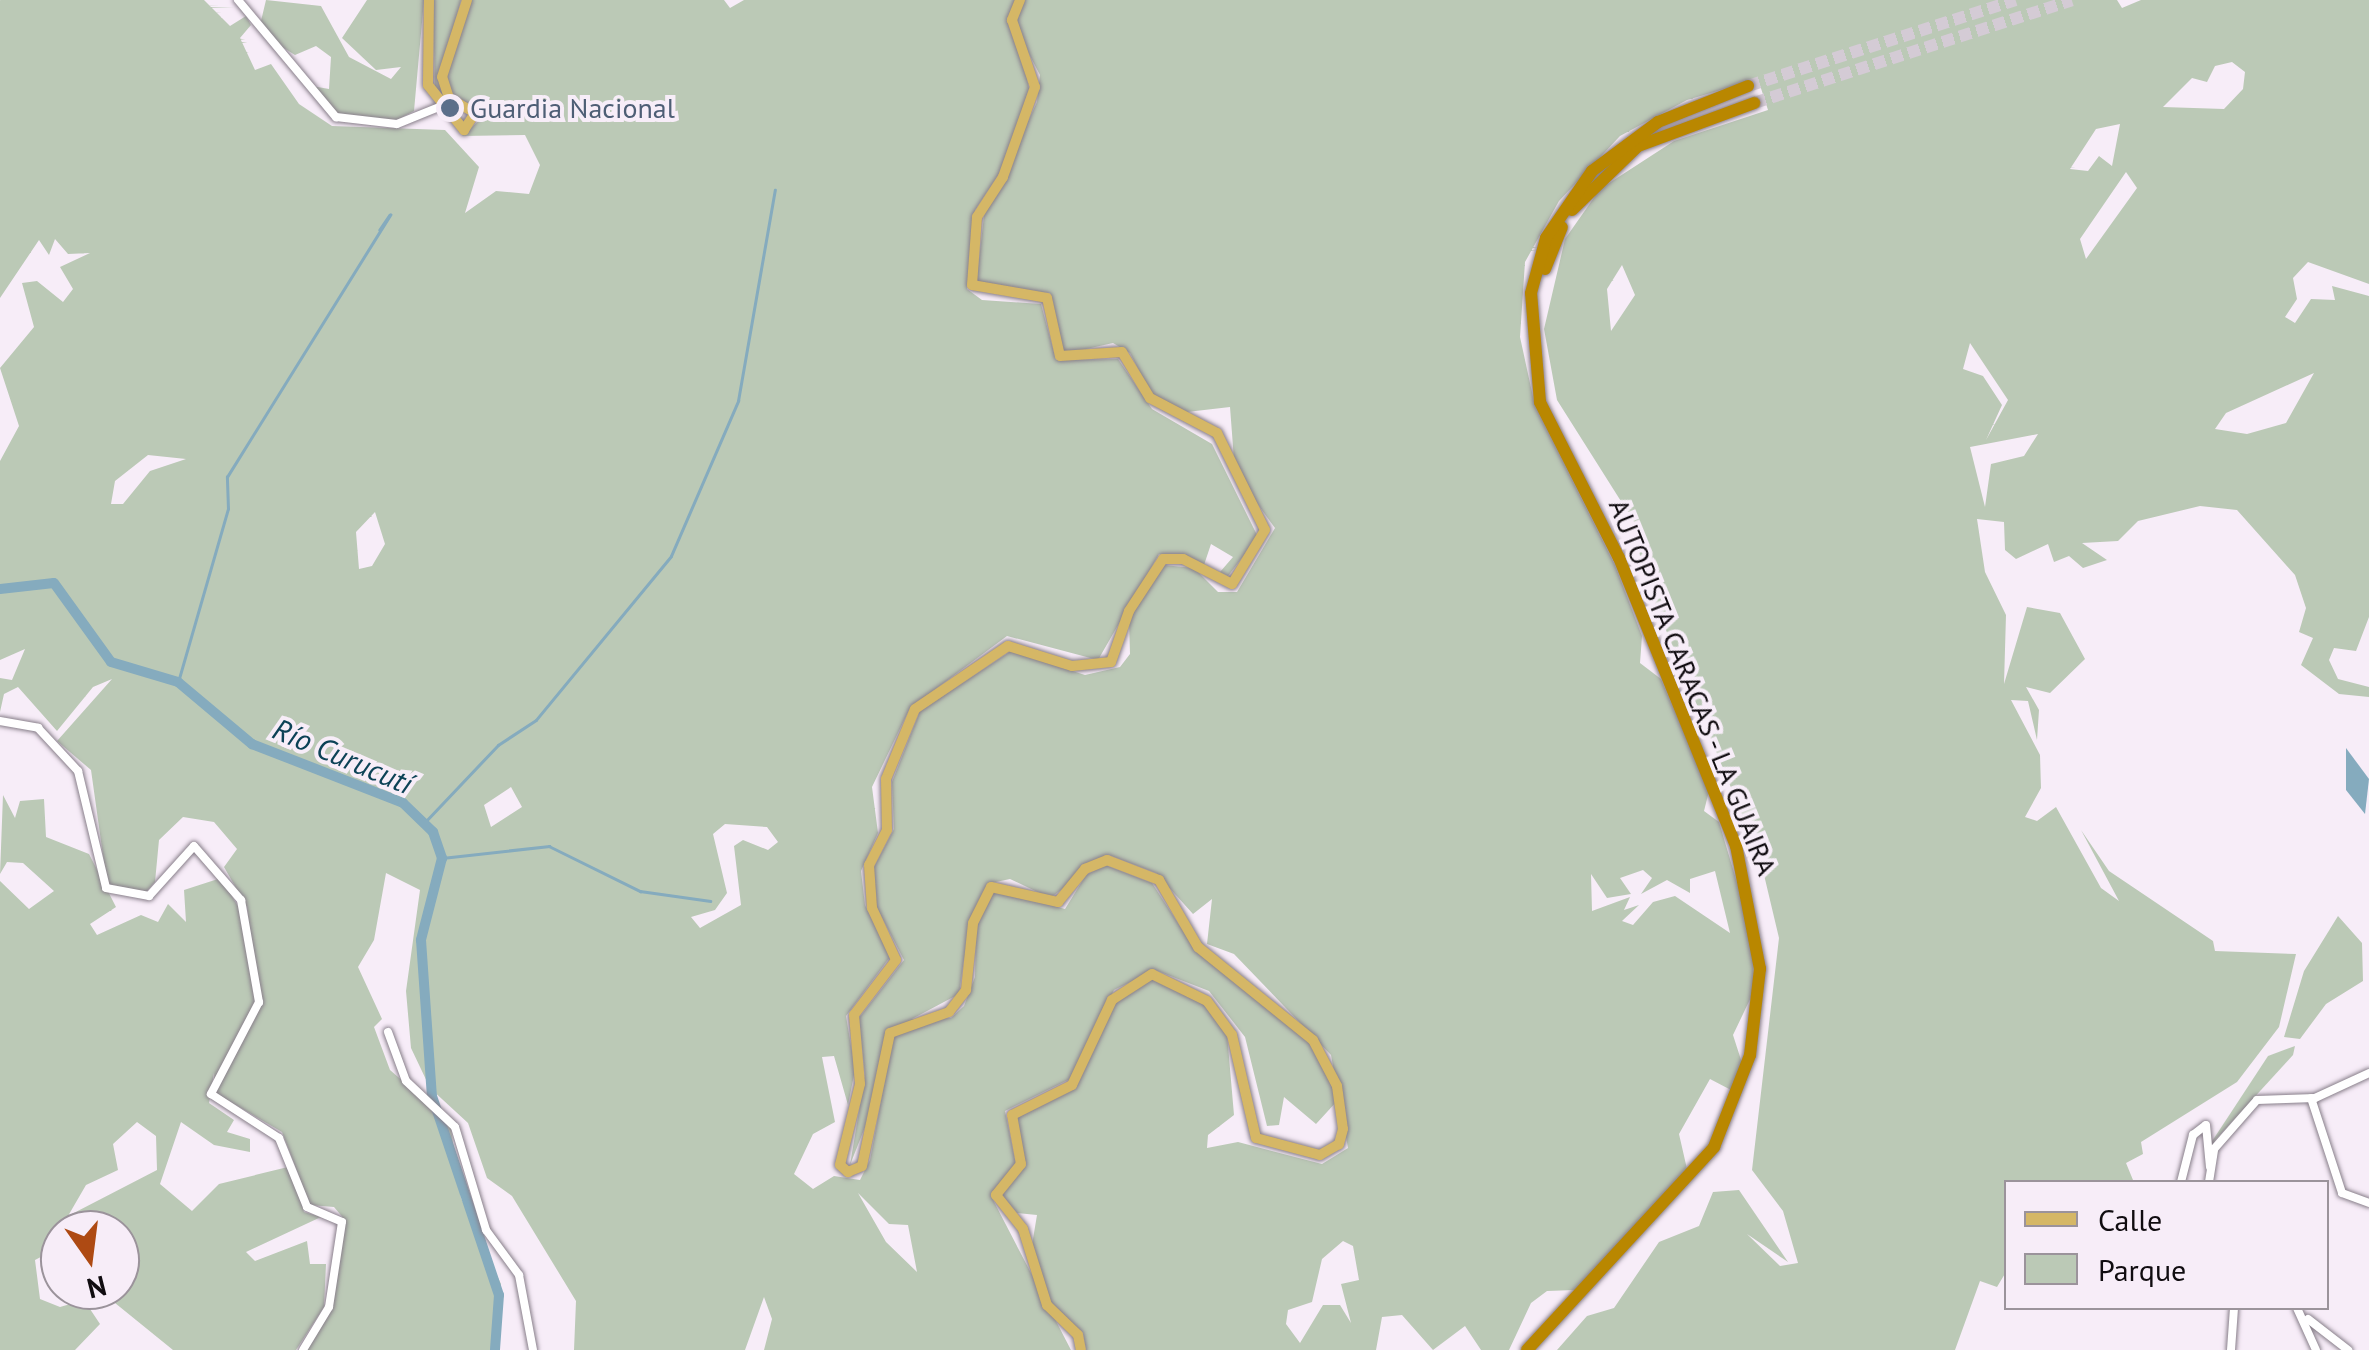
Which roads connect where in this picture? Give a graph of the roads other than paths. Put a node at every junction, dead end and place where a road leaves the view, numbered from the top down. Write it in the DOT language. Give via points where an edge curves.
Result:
graph roads {
  1 [pos="238,0"];
  2 [pos="430,0"];
  3 [pos="467,0"];
  4 [pos="1020,0"];
  5 [pos="1748,86"];
  6 [pos="1754,102"];
  7 [pos="440,107"];
  8 [pos="0,721"];
  9 [pos="388,1032"];
  10 [pos="2369,1073"];
  11 [pos="2311,1098"];
  12 [pos="2210,1167"];
  13 [pos="2182,1180"];
  14 [pos="2209,1180"];
  15 [pos="2369,1203"];
  16 [pos="2234,1310"];
  17 [pos="2299,1310"];
  18 [pos="2308,1319"];
  19 [pos="303,1350"];
  20 [pos="533,1350"];
  21 [pos="1081,1350"];
  22 [pos="1527,1350"];
  23 [pos="1539,1350"];
  24 [pos="2231,1350"];
  25 [pos="2316,1350"];
  26 [pos="2348,1350"];
  1 -- 7 [label="street" via="336,117 397,124"];
  2 -- 7 [label="main road" via="427,82"];
  3 -- 7 [label="main road" via="442,77 475,124 456,128"];
  4 -- 21 [label="main road" via="1012,20 1033,66 1031,109 978,217 972,286 1047,298 1060,356 1122,352 1150,398 1217,433 1265,530 1232,584 1183,558 1163,559 1129,611 1111,662 1072,666 1008,646 916,709 886,779 887,830 869,865 872,908 896,960 854,1015 860,1084 840,1165 853,1172 862,1166 890,1033 949,1012 966,990 972,923 991,887 1058,902 1084,869 1108,860 1159,880 1198,947 1310,1036 1332,1073 1342,1117 1342,1140 1326,1154 1256,1138 1232,1035 1207,1001 1152,974 1112,1000 1072,1084 1012,1115 1021,1164 996,1194 1023,1229 1047,1306 1078,1335"];
  5 -- 22 [label="highway, AUTOPISTA CARACAS - LA GUAIRA" via="1658,122 1592,171 1551,228 1531,292 1540,402 1619,558 1736,846 1760,969 1750,1055 1714,1147"];
  6 -- 23 [label="highway, AUTOPISTA CARACAS - LA GUAIRA" via="1657,137 1611,166 1559,232 1540,294 1549,399 1627,554 1744,842 1768,969 1758,1057 1721,1151"];
  8 -- 19 [label="street" via="32,725 78,770 106,888 149,896 194,846 241,900 259,1002 211,1094 279,1138 305,1204 337,1214 343,1227 328,1307"];
  9 -- 20 [label="street" via="406,1081 455,1126 478,1212 519,1275"];
  10 -- 11 [label="street"];
  11 -- 12 [label="street" via="2256,1100"];
  11 -- 15 [label="street" via="2342,1193"];
  12 -- 13 [label="street" via="2206,1125 2193,1134"];
  12 -- 14 [label="street"];
  16 -- 24 [label="street"];
  17 -- 18 [label="street"];
  18 -- 25 [label="street"];
  18 -- 26 [label="street"];
}
